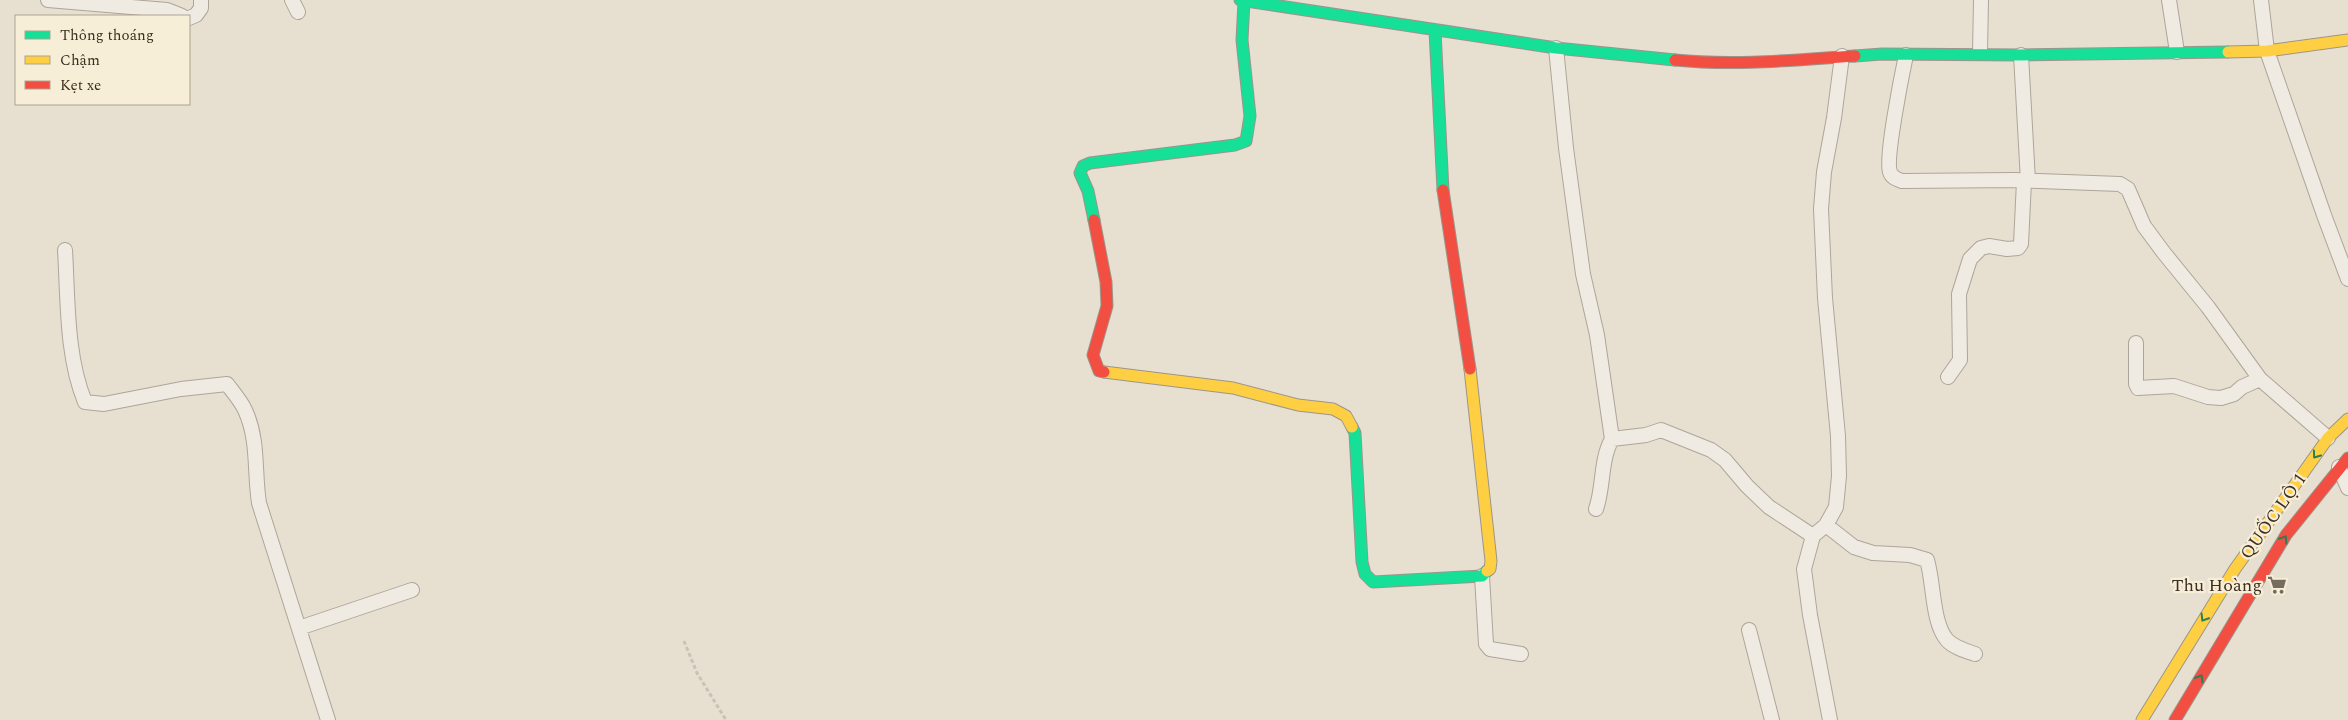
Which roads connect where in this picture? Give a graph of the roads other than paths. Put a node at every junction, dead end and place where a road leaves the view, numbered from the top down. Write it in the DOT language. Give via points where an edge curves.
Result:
graph roads {
  1 [pos="48,0"];
  2 [pos="201,0"];
  3 [pos="1242,0"];
  4 [pos="1981,0"];
  5 [pos="2169,0"];
  6 [pos="2261,0"];
  7 [pos="180,15"];
  8 [pos="190,18"];
  9 [pos="1435,31"];
  10 [pos="2348,40"];
  11 [pos="1556,48"];
  12 [pos="2267,51"];
  13 [pos="2177,52"];
  14 [pos="1980,53"];
  15 [pos="1906,55"];
  16 [pos="2021,55"];
  17 [pos="1842,56"];
  18 [pos="2026,181"];
  19 [pos="66,250"];
  20 [pos="2348,279"];
  21 [pos="2136,343"];
  22 [pos="1948,377"];
  23 [pos="2260,378"];
  24 [pos="2348,419"];
  25 [pos="2328,438"];
  26 [pos="1612,439"];
  27 [pos="2344,462"];
  28 [pos="2348,488"];
  29 [pos="1596,509"];
  30 [pos="1826,525"];
  31 [pos="1814,536"];
  32 [pos="1482,576"];
  33 [pos="412,590"];
  34 [pos="299,628"];
  35 [pos="1749,630"];
  36 [pos="1521,654"];
  37 [pos="1975,654"];
  38 [pos="328,720"];
  39 [pos="1772,720"];
  40 [pos="1830,720"];
  41 [pos="2142,720"];
  42 [pos="2175,720"];
  1 -- 7 [label="street" via="167,10"];
  2 -- 8 [label="street" via="202,8"];
  3 -- 9 [label="main road"];
  3 -- 32 [label="main road" via="1242,41 1250,105 1250,130 1246,141 1090,163 1083,166 1080,173 1088,191 1106,282 1107,306 1093,355 1095,366 1099,371 1233,388 1298,405 1333,409 1346,416 1355,433 1361,554 1368,580 1416,581"];
  4 -- 14 [label="street"];
  5 -- 13 [label="street"];
  6 -- 12 [label="street"];
  9 -- 11 [label="main road"];
  9 -- 32 [label="main road" via="1444,207 1470,370 1490,552 1490,569"];
  10 -- 12 [label="main road"];
  11 -- 17 [label="main road" via="1698,62 1772,62"];
  11 -- 26 [label="street" via="1583,274"];
  12 -- 13 [label="main road"];
  12 -- 20 [label="street"];
  13 -- 16 [label="main road"];
  14 -- 15 [label="main road"];
  14 -- 16 [label="main road"];
  15 -- 17 [label="main road"];
  15 -- 18 [label="street" via="1890,152 1890,172 1894,178 1902,181"];
  16 -- 18 [label="street"];
  17 -- 30 [label="street" via="1821,209 1839,476 1836,507"];
  18 -- 22 [label="street" via="2021,244 2018,248 1981,248 1970,259 1959,294 1960,360"];
  18 -- 23 [label="street" via="2111,182 2128,189 2144,226"];
  19 -- 34 [label="street" via="73,354 85,402 104,404 181,388 227,384 245,409 258,462 259,503"];
  21 -- 23 [label="street" via="2138,388 2174,386 2208,398 2221,398"];
  23 -- 25 [label="street"];
  24 -- 25 [label="main road, QUỐC LỘ 1"];
  25 -- 41 [label="main road, QUỐC LỘ 1, one-way" via="2235,569"];
  26 -- 29 [label="street" via="1606,451 1602,493"];
  26 -- 31 [label="street" via="1646,435 1658,430 1711,450 1726,460 1769,508"];
  27 -- 28 [label="street"];
  42 -- 27 [label="main road, QUỐC LỘ 1, one-way" via="2286,535"];
  30 -- 31 [label="street"];
  30 -- 37 [label="street" via="1854,547 1873,554 1910,555 1927,560 1940,629 1948,641"];
  31 -- 40 [label="street" via="1807,555 1805,580"];
  32 -- 36 [label="street" via="1486,644 1490,649"];
  33 -- 34 [label="street"];
  34 -- 38 [label="street"];
  35 -- 39 [label="street"];
}
